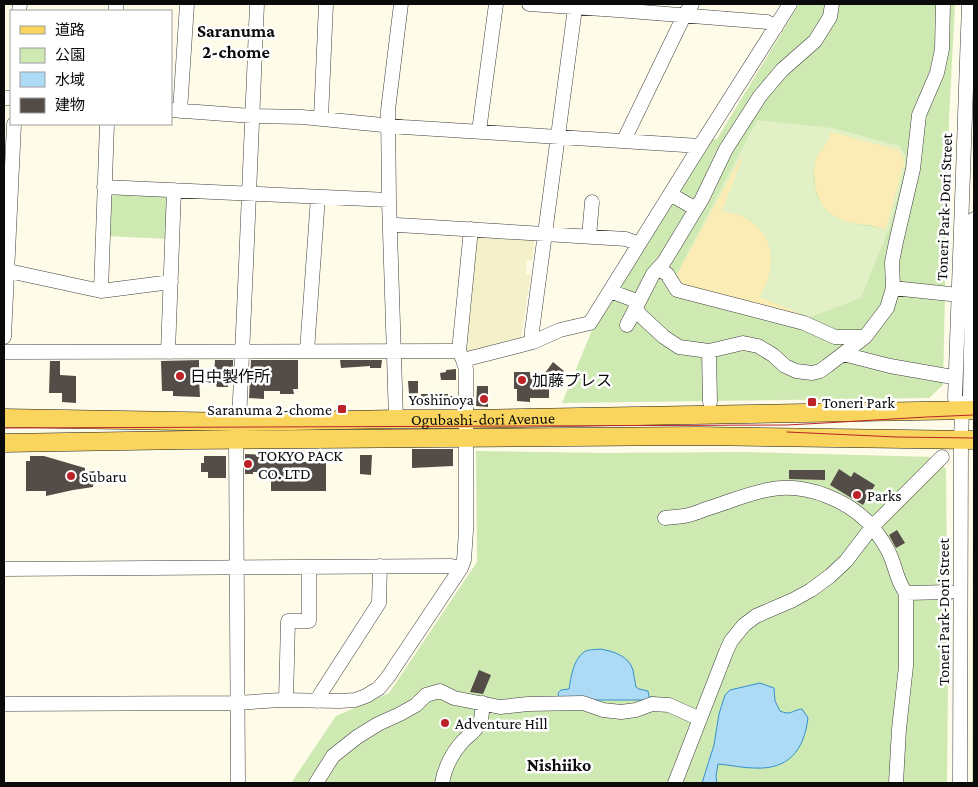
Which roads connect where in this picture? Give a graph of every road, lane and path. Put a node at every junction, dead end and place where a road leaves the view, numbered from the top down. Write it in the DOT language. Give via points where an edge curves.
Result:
graph roads {
  1 [pos="187,4"];
  2 [pos="257,4"];
  3 [pos="326,4"];
  4 [pos="401,4"];
  5 [pos="496,4"];
  6 [pos="530,4"];
  7 [pos="790,4"];
  8 [pos="832,4"];
  9 [pos="944,4"];
  10 [pos="969,4"];
  11 [pos="552,5"];
  12 [pos="617,7"];
  13 [pos="574,8"];
  14 [pos="688,10"];
  15 [pos="776,27"];
  16 [pos="746,87"];
  17 [pos="760,96"];
  18 [pos="176,111"];
  19 [pos="252,116"];
  20 [pos="321,118"];
  21 [pos="14,125"];
  22 [pos="107,125"];
  23 [pos="388,125"];
  24 [pos="479,131"];
  25 [pos="557,136"];
  26 [pos="624,140"];
  27 [pos="700,146"];
  28 [pos="104,187"];
  29 [pos="174,190"];
  30 [pos="249,194"];
  31 [pos="670,194"];
  32 [pos="318,197"];
  33 [pos="389,200"];
  34 [pos="592,202"];
  35 [pos="696,209"];
  36 [pos="974,219"];
  37 [pos="390,224"];
  38 [pos="471,229"];
  39 [pos="545,234"];
  40 [pos="589,237"];
  41 [pos="639,244"];
  42 [pos="658,269"];
  43 [pos="5,270"];
  44 [pos="171,282"];
  45 [pos="893,288"];
  46 [pos="101,291"];
  47 [pos="610,291"];
  48 [pos="950,294"];
  49 [pos="636,306"];
  50 [pos="626,325"];
  51 [pos="4,330"];
  52 [pos="4,337"];
  53 [pos="865,337"];
  54 [pos="533,342"];
  55 [pos="307,351"];
  56 [pos="394,351"];
  57 [pos="709,351"];
  58 [pos="4,352"];
  59 [pos="168,352"];
  60 [pos="242,352"];
  61 [pos="844,354"];
  62 [pos="461,356"];
  63 [pos="947,376"];
  64 [pos="710,402"];
  65 [pos="968,410"];
  66 [pos="4,418"];
  67 [pos="396,419"];
  68 [pos="466,419"];
  69 [pos="237,431"];
  70 [pos="466,438"];
  71 [pos="968,440"];
  72 [pos="4,443"];
  73 [pos="942,457"];
  74 [pos="665,518"];
  75 [pos="872,527"];
  76 [pos="380,566"];
  77 [pos="309,567"];
  78 [pos="236,568"];
  79 [pos="461,568"];
  80 [pos="4,569"];
  81 [pos="950,592"];
  82 [pos="906,593"];
  83 [pos="286,700"];
  84 [pos="317,701"];
  85 [pos="237,703"];
  86 [pos="483,703"];
  87 [pos="4,704"];
  88 [pos="700,719"];
  89 [pos="238,783"];
  90 [pos="316,783"];
  91 [pos="442,783"];
  92 [pos="675,783"];
  93 [pos="896,783"];
  94 [pos="960,783"];
  1 -- 18 [label="street"];
  2 -- 19 [label="street"];
  3 -- 20 [label="street"];
  4 -- 23 [label="street"];
  5 -- 24 [label="street"];
  6 -- 11 [label="street"];
  7 -- 15 [label="street"];
  8 -- 17 [label="street" via="830,17 815,40 782,70"];
  9 -- 45 [label="street" via="942,49 937,73 920,115 913,169 892,262"];
  10 -- 65 [label="street, Toneri Park-Dori Street" via="955,398"];
  11 -- 13 [label="street"];
  12 -- 13 [label="street"];
  12 -- 14 [label="street"];
  13 -- 25 [label="street"];
  14 -- 15 [label="street" via="768,22"];
  14 -- 26 [label="street"];
  15 -- 27 [label="street"];
  16 -- 17 [label="street"];
  17 -- 35 [label="street" via="726,148"];
  18 -- 19 [label="street"];
  19 -- 20 [label="street"];
  19 -- 30 [label="street"];
  20 -- 23 [label="street"];
  21 -- 43 [label="street"];
  22 -- 28 [label="street"];
  23 -- 24 [label="street"];
  23 -- 33 [label="street"];
  24 -- 25 [label="street"];
  25 -- 26 [label="street"];
  25 -- 39 [label="street"];
  26 -- 27 [label="street"];
  27 -- 31 [label="street"];
  28 -- 29 [label="street"];
  28 -- 46 [label="street"];
  29 -- 30 [label="street"];
  29 -- 44 [label="street"];
  30 -- 32 [label="street"];
  30 -- 60 [label="street"];
  31 -- 35 [label="street"];
  31 -- 41 [label="street"];
  32 -- 33 [label="street"];
  32 -- 55 [label="street"];
  33 -- 37 [label="street"];
  34 -- 40 [label="street"];
  35 -- 42 [label="street"];
  36 -- 65 [label="street, Toneri Park-Dori Street"];
  37 -- 38 [label="street"];
  37 -- 56 [label="street"];
  38 -- 39 [label="street"];
  38 -- 62 [label="street"];
  39 -- 40 [label="street"];
  39 -- 54 [label="street"];
  40 -- 41 [label="street" via="626,239"];
  41 -- 47 [label="street"];
  42 -- 49 [label="street"];
  42 -- 53 [label="street" via="667,274 677,290 804,323 836,337"];
  43 -- 46 [label="street"];
  43 -- 51 [label="street"];
  44 -- 46 [label="street"];
  44 -- 59 [label="street"];
  45 -- 48 [label="street"];
  45 -- 53 [label="street" via="887,308"];
  47 -- 49 [label="street" via="634,300"];
  47 -- 54 [label="street" via="590,323 560,330"];
  49 -- 50 [label="street"];
  49 -- 57 [label="street" via="664,337 679,347"];
  51 -- 52 [label="street"];
  53 -- 61 [label="street"];
  54 -- 62 [label="street"];
  55 -- 56 [label="street"];
  55 -- 60 [label="street"];
  56 -- 62 [label="street"];
  56 -- 67 [label="street"];
  57 -- 61 [label="street" via="743,343 758,346 785,366 812,373"];
  57 -- 64 [label="street"];
  58 -- 59 [label="street"];
  59 -- 60 [label="street"];
  60 -- 69 [label="street"];
  61 -- 63 [label="street"];
  62 -- 68 [label="street" via="466,369"];
  65 -- 68 [label="main road, Ogubashi-dori Avenue"];
  65 -- 71 [label="street, Toneri Park-Dori Street"];
  66 -- 69 [label="main road, Ogubashi-dori Avenue"];
  67 -- 68 [label="main road, Ogubashi-dori Avenue"];
  67 -- 69 [label="main road, Ogubashi-dori Avenue"];
  68 -- 70 [label="street"];
  69 -- 70 [label="main road, Ogubashi-dori Avenue"];
  69 -- 72 [label="main road, Ogubashi-dori Avenue"];
  69 -- 78 [label="street"];
  70 -- 71 [label="main road, Ogubashi-dori Avenue" via="698,436"];
  70 -- 79 [label="street" via="466,540"];
  71 -- 94 [label="street, Toneri Park-Dori Street"];
  73 -- 75 [label="street"];
  74 -- 75 [label="street" via="684,516 761,490 784,488 802,489 836,500"];
  75 -- 82 [label="street" via="891,556 900,586"];
  75 -- 88 [label="street" via="830,576 811,590 744,625 731,641"];
  76 -- 77 [label="street"];
  76 -- 79 [label="street"];
  76 -- 84 [label="street" via="379,603"];
  77 -- 78 [label="street"];
  77 -- 83 [label="street" via="309,621 288,621"];
  78 -- 80 [label="street"];
  78 -- 85 [label="street"];
  79 -- 84 [label="street" via="379,688 355,700"];
  81 -- 82 [label="street"];
  82 -- 93 [label="street" via="906,666"];
  83 -- 84 [label="street"];
  83 -- 85 [label="street"];
  85 -- 87 [label="street"];
  85 -- 89 [label="street"];
  86 -- 88 [label="street" via="500,707 583,703 621,712 652,704 669,705"];
  86 -- 90 [label="street" via="454,698 440,691 426,695 416,705 378,724 333,756"];
  86 -- 91 [label="street" via="481,719 455,751"];
  88 -- 92 [label="street"];
}
